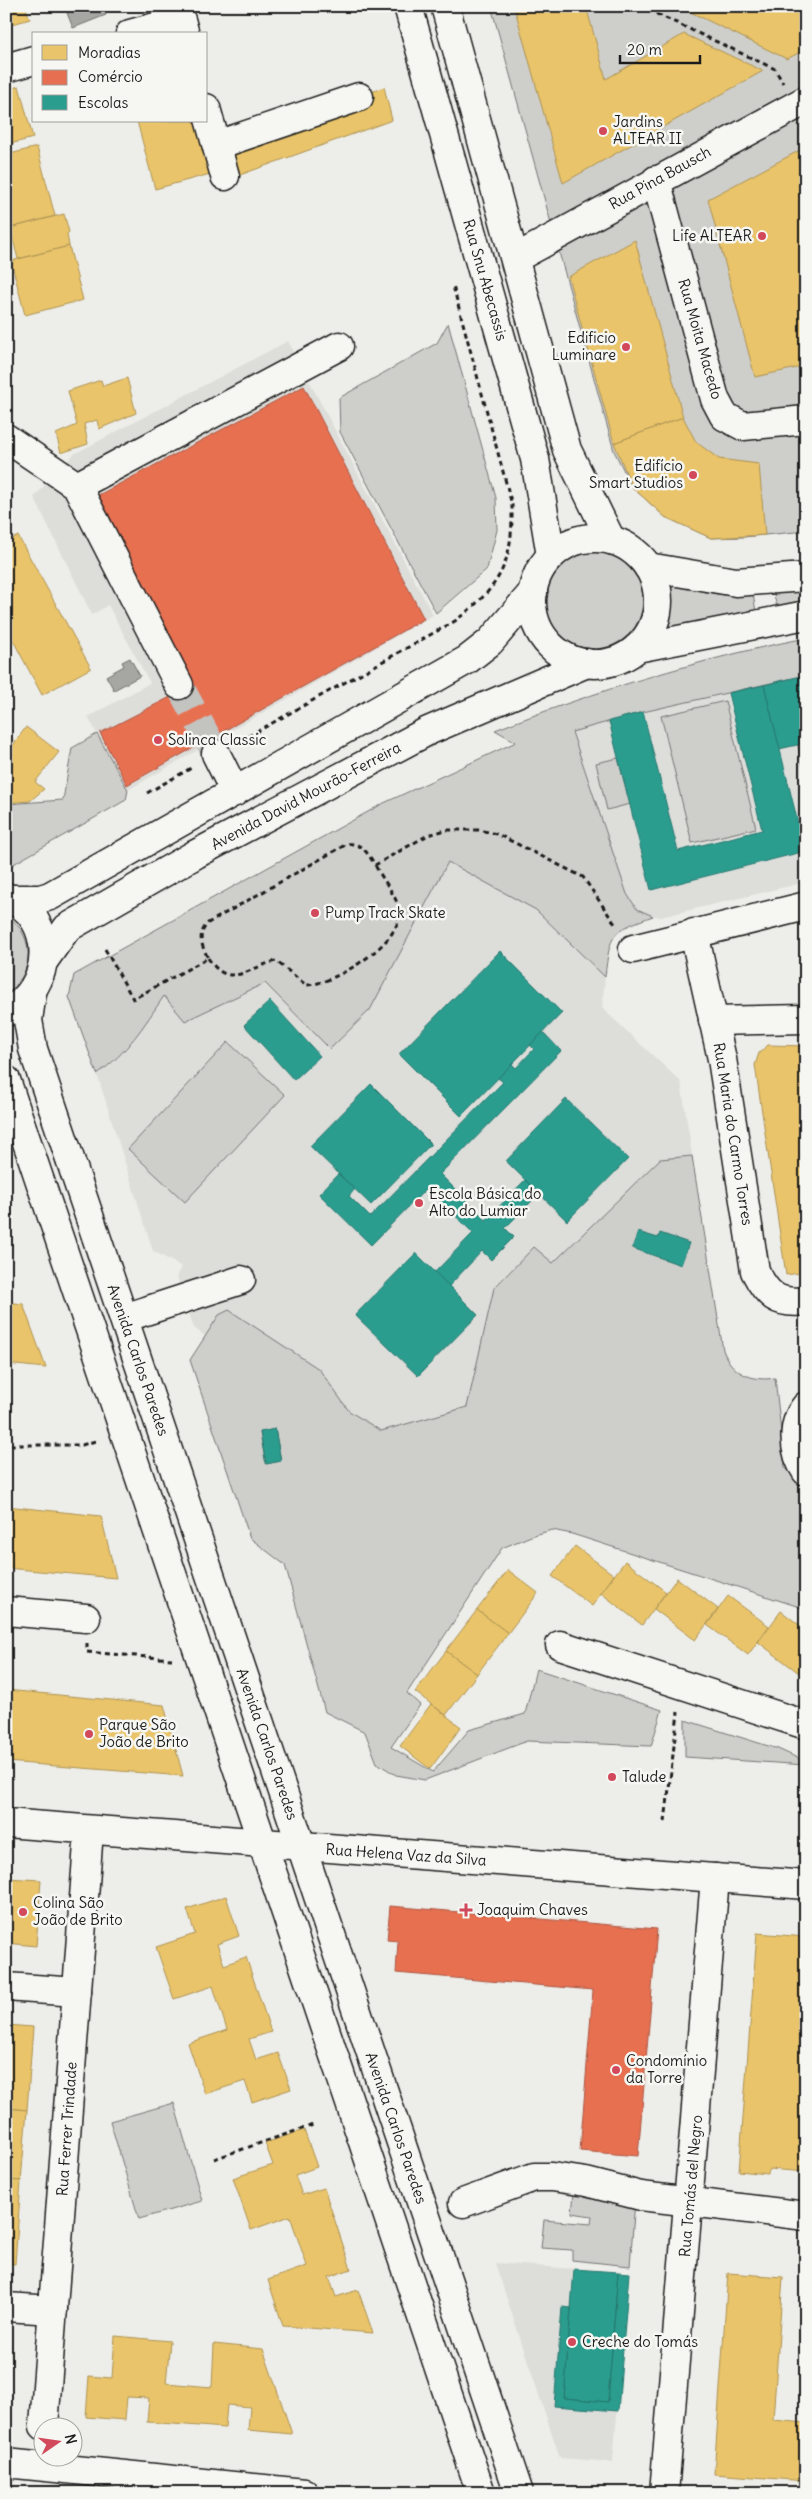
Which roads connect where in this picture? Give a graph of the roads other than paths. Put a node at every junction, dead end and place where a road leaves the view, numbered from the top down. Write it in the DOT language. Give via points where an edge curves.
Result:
graph roads {
  1 [pos="408,6"];
  2 [pos="445,6"];
  3 [pos="181,20"];
  4 [pos="137,32"];
  5 [pos="32,61"];
  6 [pos="6,68"];
  7 [pos="359,97"];
  8 [pos="800,102"];
  9 [pos="208,115"];
  10 [pos="217,145"];
  11 [pos="225,176"];
  12 [pos="656,180"];
  13 [pos="516,258"];
  14 [pos="339,346"];
  15 [pos="806,420"];
  16 [pos="6,438"];
  17 [pos="77,486"];
  18 [pos="611,540"];
  19 [pos="551,556"];
  20 [pos="648,567"];
  21 [pos="806,577"];
  22 [pos="533,592"];
  23 [pos="806,615"];
  24 [pos="637,648"];
  25 [pos="587,663"];
  26 [pos="179,684"];
  27 [pos="205,760"];
  28 [pos="235,792"];
  29 [pos="8,898"];
  30 [pos="806,906"];
  31 [pos="694,933"];
  32 [pos="632,948"];
  33 [pos="45,959"];
  34 [pos="32,993"];
  35 [pos="6,1012"];
  36 [pos="806,1019"];
  37 [pos="713,1021"];
  38 [pos="6,1080"];
  39 [pos="241,1280"];
  40 [pos="806,1300"];
  41 [pos="124,1318"];
  42 [pos="806,1406"];
  43 [pos="806,1471"];
  44 [pos="6,1611"];
  45 [pos="86,1618"];
  46 [pos="560,1645"];
  47 [pos="806,1725"];
  48 [pos="6,1823"];
  49 [pos="89,1831"];
  50 [pos="263,1844"];
  51 [pos="302,1847"];
  52 [pos="716,1878"];
  53 [pos="806,1885"];
  54 [pos="6,1987"];
  55 [pos="77,1992"];
  56 [pos="689,2203"];
  57 [pos="463,2204"];
  58 [pos="806,2216"];
  59 [pos="6,2307"];
  60 [pos="53,2310"];
  61 [pos="45,2416"];
  62 [pos="32,2459"];
  63 [pos="82,2462"];
  64 [pos="6,2463"];
  65 [pos="304,2493"];
  66 [pos="481,2493"];
  67 [pos="519,2493"];
  68 [pos="664,2493"];
  1 -- 19 [label="street, Rua Snu Abecassis" via="535,459"];
  2 -- 13 [label="street"];
  3 -- 4 [label="street"];
  5 -- 6 [label="street"];
  7 -- 10 [label="street"];
  8 -- 12 [label="street, Rua Pina Bausch"];
  9 -- 10 [label="street"];
  10 -- 11 [label="street"];
  12 -- 13 [label="street, Rua Pina Bausch"];
  12 -- 15 [label="street, Rua Moita Macedo" via="715,399 724,416 743,426"];
  13 -- 18 [label="street" via="567,450"];
  14 -- 17 [label="street"];
  16 -- 17 [label="street"];
  17 -- 26 [label="street"];
  18 -- 19 [label="street" via="589,538 568,544"];
  18 -- 20 [label="street" via="625,546"];
  19 -- 22 [label="street" via="539,573"];
  20 -- 21 [label="street" via="736,582"];
  20 -- 24 [label="street" via="656,583 656,618 649,635"];
  22 -- 25 [label="street" via="534,612 540,630 551,646 568,658"];
  22 -- 28 [label="street" via="490,642 467,660"];
  23 -- 24 [label="street"];
  24 -- 25 [label="street" via="622,658 605,663"];
  25 -- 33 [label="street, Avenida David Mourão-Ferreira" via="428,731 196,854 67,928"];
  27 -- 28 [label="street"];
  28 -- 29 [label="street" via="50,896 40,899"];
  29 -- 33 [label="street" via="30,914 44,947"];
  30 -- 31 [label="street"];
  31 -- 32 [label="street"];
  31 -- 37 [label="street, Rua Maria do Carmo Torres"];
  33 -- 34 [label="street"];
  34 -- 35 [label="street"];
  34 -- 41 [label="street, Avenida Carlos Paredes" via="28,1020 33,1048"];
  36 -- 37 [label="street"];
  37 -- 40 [label="street, Rua Maria do Carmo Torres" via="755,1271 764,1289 781,1301"];
  38 -- 50 [label="street"];
  39 -- 41 [label="street"];
  41 -- 51 [label="street, Avenida Carlos Paredes"];
  42 -- 43 [label="street" via="796,1424 799,1460"];
  44 -- 45 [label="street"];
  46 -- 47 [label="street"];
  48 -- 49 [label="street, Rua Helena Vaz da Silva"];
  49 -- 50 [label="street, Rua Helena Vaz da Silva"];
  49 -- 55 [label="street, Rua Ferrer Trindade"];
  50 -- 51 [label="street, Rua Helena Vaz da Silva"];
  50 -- 66 [label="street"];
  51 -- 52 [label="street, Rua Helena Vaz da Silva"];
  51 -- 67 [label="street, Avenida Carlos Paredes"];
  52 -- 53 [label="street, Rua Helena Vaz da Silva"];
  52 -- 56 [label="street, Rua Tomás del Negro"];
  54 -- 55 [label="street"];
  55 -- 60 [label="street, Rua Ferrer Trindade"];
  56 -- 57 [label="street" via="641,2196 586,2182 534,2177"];
  56 -- 58 [label="street"];
  56 -- 68 [label="street, Rua Tomás del Negro"];
  59 -- 60 [label="street"];
  60 -- 61 [label="street, Rua Ferrer Trindade"];
  62 -- 64 [label="street"];
  63 -- 65 [label="street"];
}
